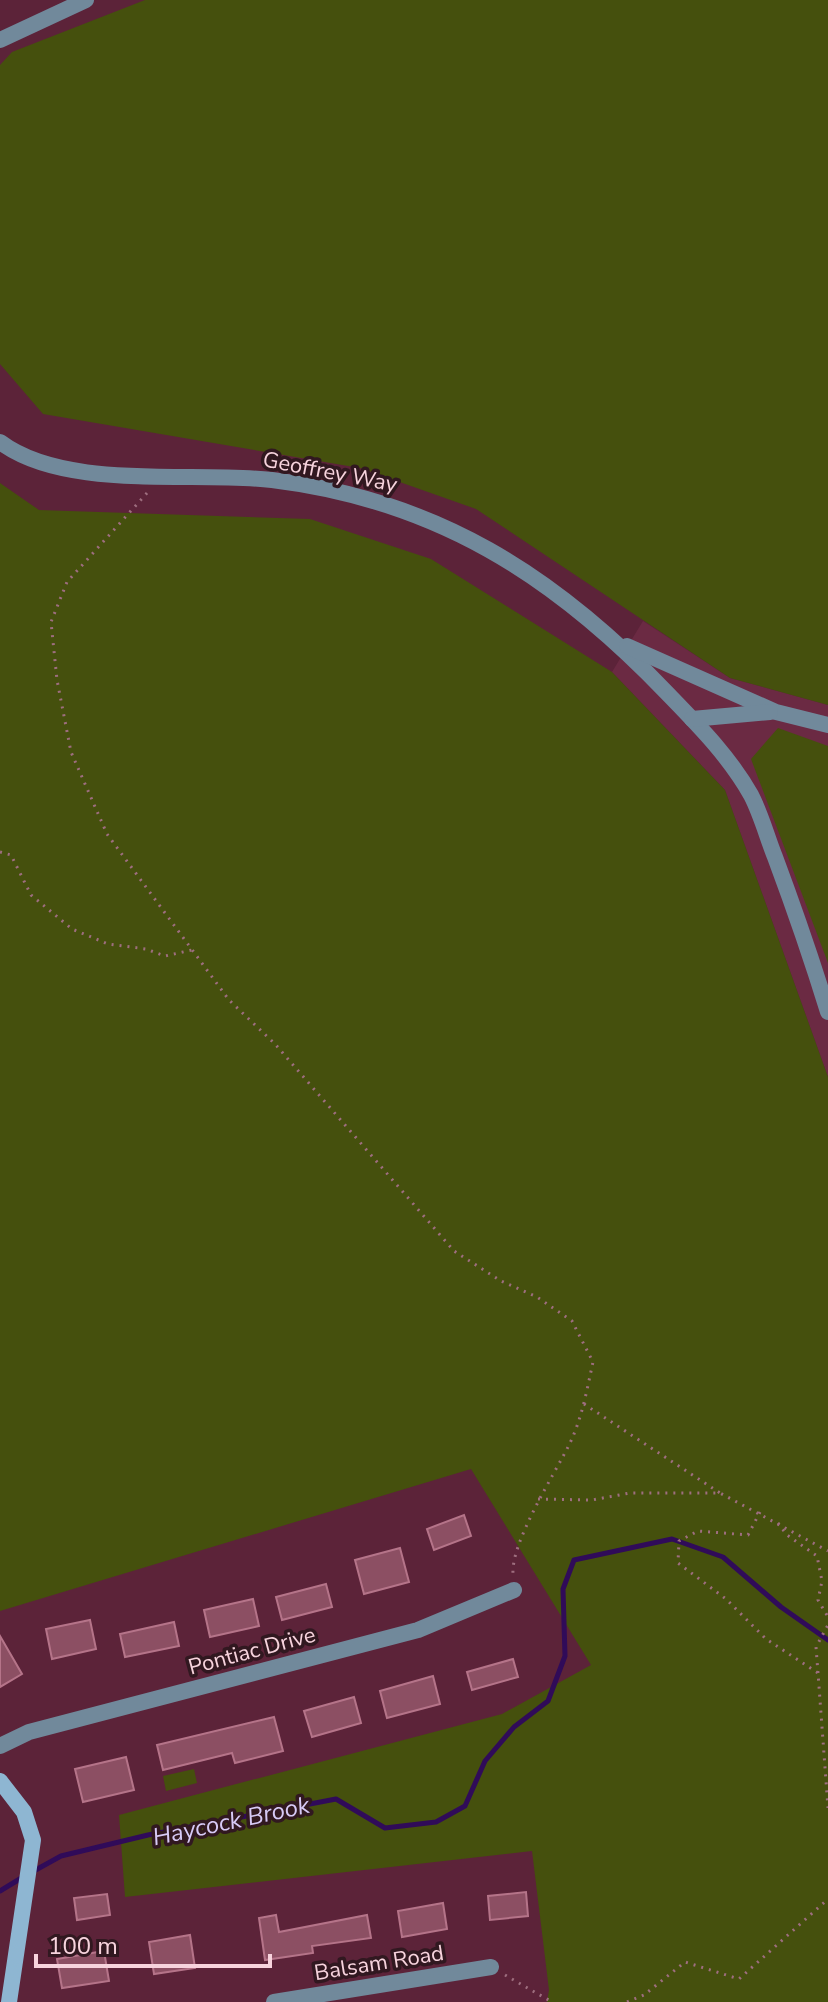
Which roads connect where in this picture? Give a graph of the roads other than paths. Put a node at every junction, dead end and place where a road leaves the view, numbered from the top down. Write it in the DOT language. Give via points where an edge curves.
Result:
graph roads {
  1 [pos="72,0"];
  2 [pos="86,0"];
  3 [pos="59,13"];
  4 [pos="0,40"];
  5 [pos="0,442"];
  6 [pos="618,642"];
  7 [pos="776,712"];
  8 [pos="692,719"];
  9 [pos="828,725"];
  10 [pos="828,1012"];
  11 [pos="514,1590"];
  12 [pos="0,1746"];
  13 [pos="0,1781"];
  14 [pos="491,1967"];
  15 [pos="9,2002"];
  16 [pos="274,2002"];
  1 -- 3 [label="street"];
  2 -- 3 [label="street"];
  3 -- 4 [label="street"];
  5 -- 6 [label="street, Geoffrey Way" via="68,470 272,480 408,510 452,528 515,565"];
  6 -- 7 [label="street, Geoffrey Way"];
  6 -- 8 [label="street, Geoffrey Way"];
  7 -- 8 [label="street, Geoffrey Way"];
  7 -- 9 [label="street, Geoffrey Way"];
  8 -- 10 [label="street, Geoffrey Way" via="726,755 752,798"];
  11 -- 12 [label="street, Pontiac Drive" via="418,1630 29,1732"];
  13 -- 15 [label="street" via="24,1812 33,1840"];
  14 -- 16 [label="street, Balsam Road"];
}
